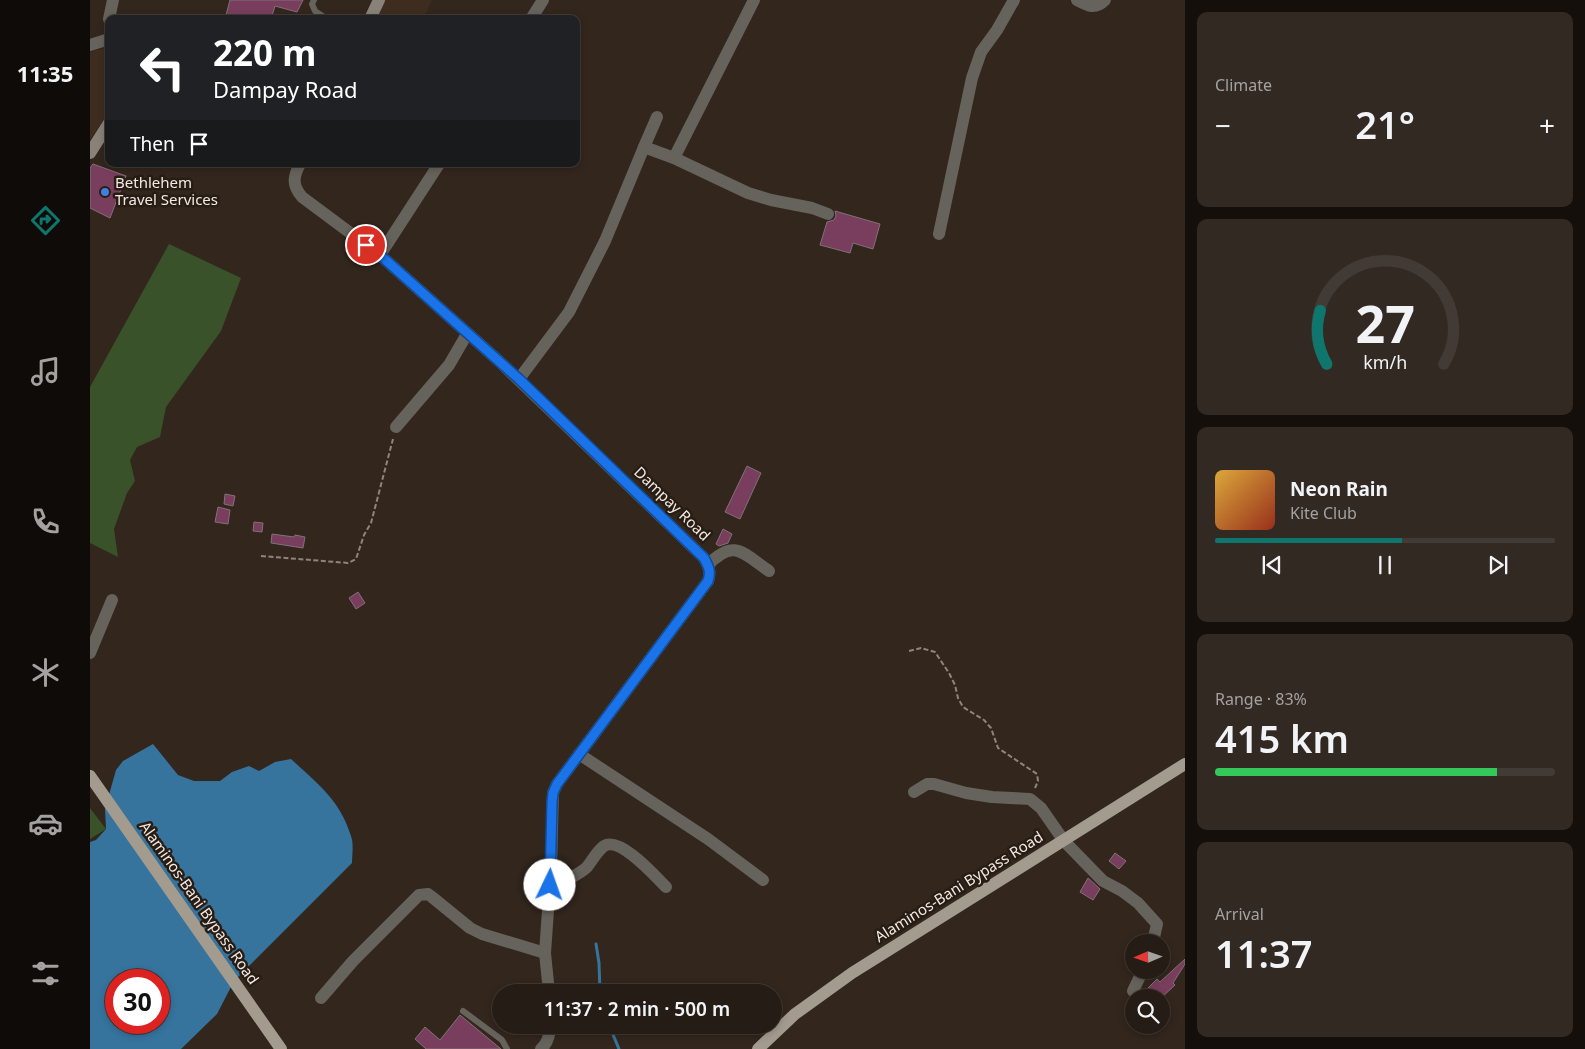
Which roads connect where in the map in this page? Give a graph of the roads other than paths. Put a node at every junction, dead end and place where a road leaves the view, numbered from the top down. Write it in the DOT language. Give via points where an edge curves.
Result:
graph roads {
  1 [pos="113,0"];
  2 [pos="314,0"];
  3 [pos="379,0"];
  4 [pos="543,0"];
  5 [pos="754,0"];
  6 [pos="1014,0"];
  7 [pos="1105,0"];
  8 [pos="1083,3"];
  9 [pos="110,15"];
  10 [pos="321,15"];
  11 [pos="372,15"];
  12 [pos="534,15"];
  13 [pos="105,40"];
  14 [pos="90,45"];
  15 [pos="657,118"];
  16 [pos="105,129"];
  17 [pos="644,146"];
  18 [pos="90,153"];
  19 [pos="674,158"];
  20 [pos="298,167"];
  21 [pos="437,167"];
  22 [pos="828,214"];
  23 [pos="939,234"];
  24 [pos="380,255"];
  25 [pos="467,334"];
  26 [pos="519,379"];
  27 [pos="396,427"];
  28 [pos="708,565"];
  29 [pos="769,571"];
  30 [pos="112,600"];
  31 [pos="90,653"];
  32 [pos="579,754"];
  33 [pos="1185,764"];
  34 [pos="90,776"];
  35 [pos="914,792"];
  36 [pos="1064,841"];
  37 [pos="551,868"];
  38 [pos="763,880"];
  39 [pos="666,887"];
  40 [pos="1156,934"];
  41 [pos="545,953"];
  42 [pos="548,984"];
  43 [pos="321,998"];
  44 [pos="463,1011"];
  45 [pos="550,1034"];
  46 [pos="281,1049"];
  47 [pos="506,1049"];
  48 [pos="541,1049"];
  49 [pos="758,1049"];
  1 -- 9 [label="street"];
  2 -- 10 [label="lane" via="315,11"];
  3 -- 11 [label="main road"];
  4 -- 12 [label="street"];
  5 -- 19 [label="street"];
  6 -- 23 [label="street" via="981,52 972,78"];
  7 -- 8 [label="street" via="1098,6"];
  13 -- 14 [label="street"];
  15 -- 17 [label="street"];
  16 -- 18 [label="main road"];
  17 -- 19 [label="street"];
  17 -- 26 [label="street" via="605,241 569,312"];
  19 -- 22 [label="street" via="748,193"];
  20 -- 24 [label="street, Dampay Road" via="294,182 302,197"];
  21 -- 24 [label="street"];
  24 -- 25 [label="street, Dampay Road"];
  25 -- 26 [label="street, Dampay Road"];
  25 -- 27 [label="street" via="449,365"];
  26 -- 28 [label="street, Dampay Road"];
  28 -- 29 [label="street" via="722,553 735,549"];
  28 -- 32 [label="street, Dampay Road" via="708,581"];
  30 -- 31 [label="street"];
  32 -- 37 [label="street, Dampay Road" via="553,793"];
  32 -- 38 [label="street" via="708,838"];
  33 -- 36 [label="main road, Alaminos-Bani Bypass Road"];
  34 -- 46 [label="main road, Alaminos-Bani Bypass Road"];
  35 -- 36 [label="street" via="926,784 934,784 966,793 1030,799 1041,808"];
  36 -- 40 [label="street" via="1104,881 1122,891 1149,914 1156,924"];
  36 -- 49 [label="main road, Alaminos-Bani Bypass Road" via="852,973 795,1014"];
  37 -- 39 [label="street" via="574,876 586,868 598,851 613,844 640,862"];
  37 -- 41 [label="street, Dampay Road"];
  41 -- 42 [label="street, Dampay Road"];
  41 -- 43 [label="street" via="482,934 428,894 419,895"];
  44 -- 47 [label="lane" via="502,1040"];
  45 -- 48 [label="street"];
}
